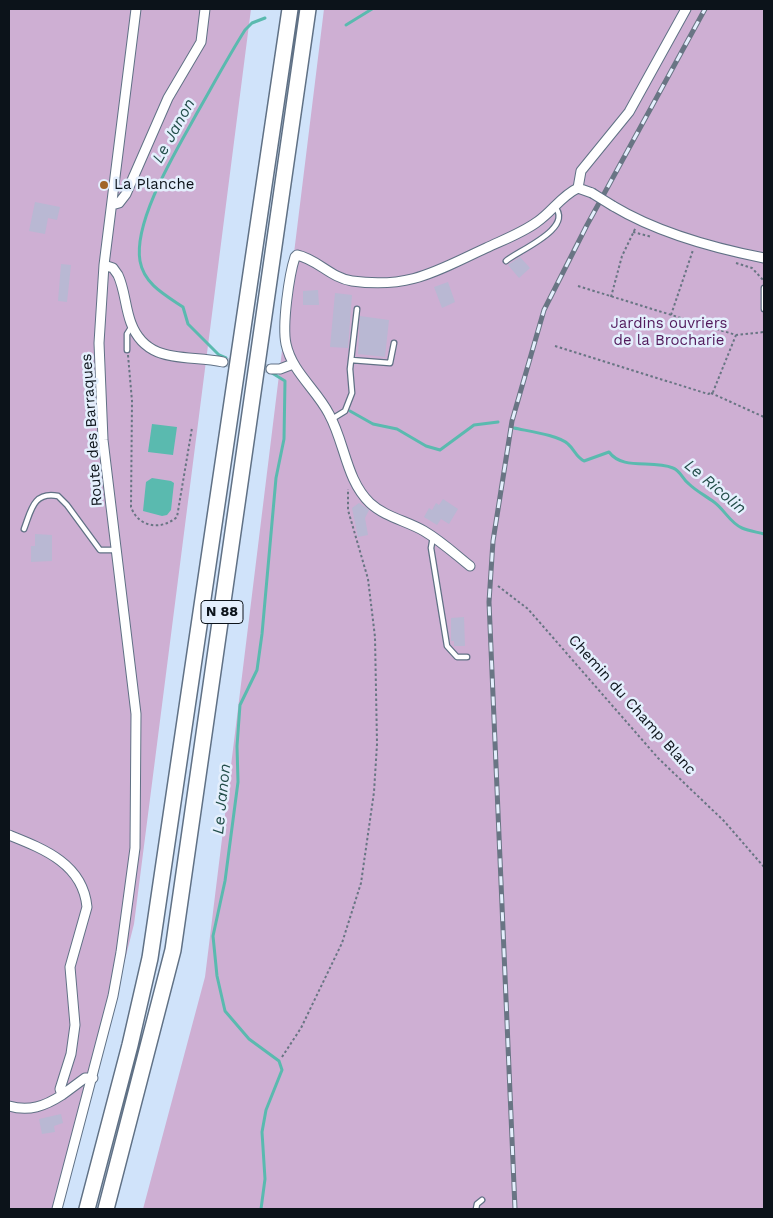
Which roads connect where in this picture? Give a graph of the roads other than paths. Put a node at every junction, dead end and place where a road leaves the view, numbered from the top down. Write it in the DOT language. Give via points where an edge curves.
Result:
graph roads {
  1 [pos="136,9"];
  2 [pos="205,9"];
  3 [pos="290,9"];
  4 [pos="308,9"];
  5 [pos="686,9"];
  6 [pos="578,188"];
  7 [pos="112,205"];
  8 [pos="554,206"];
  9 [pos="764,258"];
  10 [pos="506,262"];
  11 [pos="104,265"];
  12 [pos="764,288"];
  13 [pos="357,309"];
  14 [pos="764,309"];
  15 [pos="132,326"];
  16 [pos="394,342"];
  17 [pos="127,350"];
  18 [pos="351,360"];
  19 [pos="223,362"];
  20 [pos="293,364"];
  21 [pos="271,369"];
  22 [pos="332,419"];
  23 [pos="24,529"];
  24 [pos="433,537"];
  25 [pos="117,550"];
  26 [pos="470,566"];
  27 [pos="467,657"];
  28 [pos="9,835"];
  29 [pos="93,1078"];
  30 [pos="62,1095"];
  31 [pos="9,1106"];
  32 [pos="482,1200"];
  33 [pos="57,1209"];
  34 [pos="87,1209"];
  35 [pos="106,1209"];
  36 [pos="476,1209"];
  1 -- 7 [label="street, Route des Barraques"];
  2 -- 7 [label="street" via="203,36 198,48 168,98 126,194 119,203"];
  3 -- 34 [label="highway, N 88" via="151,949 135,1026"];
  4 -- 35 [label="highway, N 88" via="173,950"];
  5 -- 6 [label="street" via="628,112 581,171"];
  6 -- 8 [label="street"];
  6 -- 9 [label="street, bridge" via="646,223 721,250"];
  7 -- 11 [label="street, Route des Barraques"];
  8 -- 10 [label="lane" via="559,217 549,233"];
  8 -- 20 [label="street" via="531,226 446,269 395,283 338,277 297,255 293,260 285,329"];
  11 -- 15 [label="street" via="113,268 122,283"];
  11 -- 25 [label="street, Route des Barraques" via="100,387 103,440"];
  12 -- 14 [label="lane"];
  13 -- 18 [label="lane"];
  15 -- 17 [label="lane" via="127,334"];
  15 -- 19 [label="street" via="140,338 161,354"];
  16 -- 18 [label="lane" via="390,363"];
  18 -- 22 [label="lane" via="350,399 345,411"];
  20 -- 21 [label="street"];
  20 -- 22 [label="street" via="322,400"];
  22 -- 24 [label="street" via="352,476 370,503"];
  23 -- 25 [label="lane" via="34,501 43,496 58,496 100,550"];
  24 -- 26 [label="street"];
  24 -- 27 [label="lane" via="431,548 447,646 457,657"];
  25 -- 29 [label="street, Route des Barraques" via="136,714 135,848 121,952"];
  28 -- 30 [label="street" via="66,863 76,875 86,897 85,918 70,967 75,1025 71,1054 60,1089"];
  29 -- 30 [label="street" via="85,1078"];
  29 -- 33 [label="street, Route des Barraques"];
  30 -- 31 [label="street" via="26,1110"];
  32 -- 36 [label="lane"];
}
